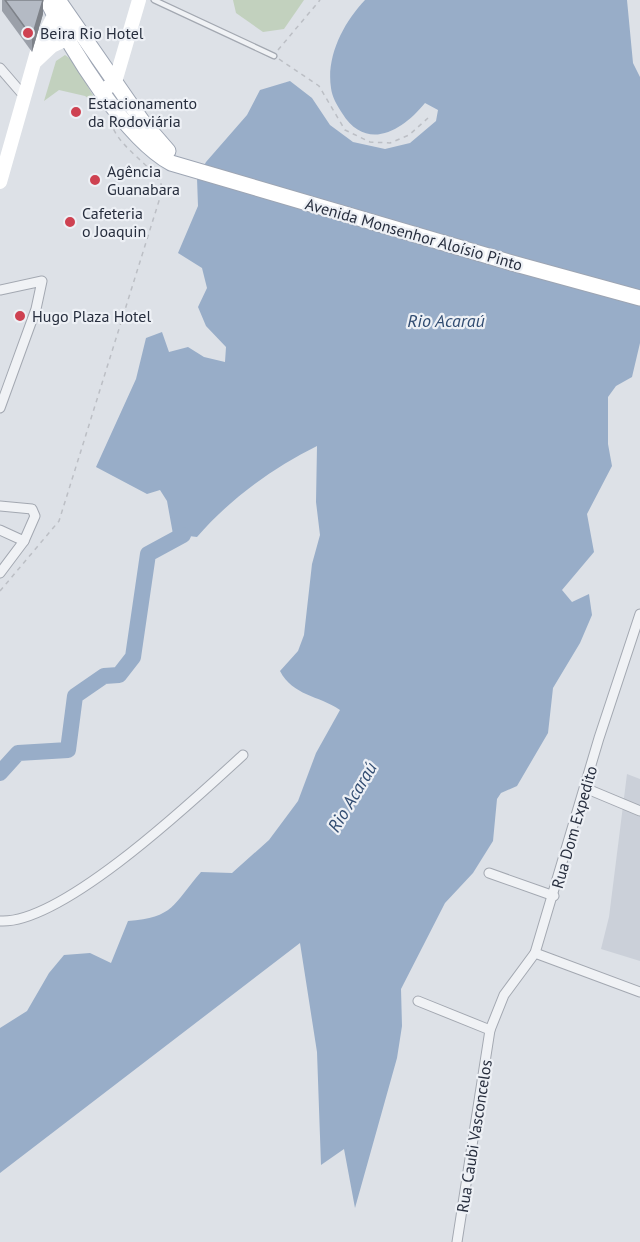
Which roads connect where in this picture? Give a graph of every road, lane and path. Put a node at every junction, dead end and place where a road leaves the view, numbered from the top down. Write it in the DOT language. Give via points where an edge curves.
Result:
graph roads {
  1 [pos="139,0"];
  2 [pos="154,0"];
  3 [pos="320,0"];
  4 [pos="56,4"];
  5 [pos="69,38"];
  6 [pos="274,56"];
  7 [pos="35,63"];
  8 [pos="0,68"];
  9 [pos="108,87"];
  10 [pos="25,97"];
  11 [pos="116,111"];
  12 [pos="428,118"];
  13 [pos="188,168"];
  14 [pos="0,182"];
  15 [pos="0,290"];
  16 [pos="640,298"];
  17 [pos="0,408"];
  18 [pos="0,506"];
  19 [pos="0,530"];
  20 [pos="24,541"];
  21 [pos="0,573"];
  22 [pos="0,591"];
  23 [pos="640,614"];
  24 [pos="243,755"];
  25 [pos="585,788"];
  26 [pos="640,811"];
  27 [pos="489,873"];
  28 [pos="554,896"];
  29 [pos="0,921"];
  30 [pos="536,953"];
  31 [pos="640,992"];
  32 [pos="418,1001"];
  33 [pos="490,1030"];
  34 [pos="457,1242"];
  1 -- 9 [label="street"];
  2 -- 6 [label="lane"];
  3 -- 6 [label="path"];
  4 -- 5 [label="main road, Avenida Monsenhor Aloísio Pinto"];
  4 -- 7 [label="street"];
  4 -- 9 [label="main road, Avenida Monsenhor Aloísio Pinto"];
  5 -- 7 [label="street" via="52,46"];
  5 -- 9 [label="main road, Avenida Monsenhor Aloísio Pinto"];
  6 -- 12 [label="path" via="319,86 345,130 362,138 390,143 410,135"];
  7 -- 10 [label="street"];
  8 -- 10 [label="street"];
  9 -- 11 [label="main road, Avenida Monsenhor Aloísio Pinto"];
  9 -- 13 [label="main road, Avenida Monsenhor Aloísio Pinto"];
  10 -- 14 [label="street"];
  11 -- 13 [label="main road, Avenida Monsenhor Aloísio Pinto" via="157,154"];
  11 -- 22 [label="path" via="112,117 113,130 157,174 163,188 59,521"];
  13 -- 16 [label="main road, Avenida Monsenhor Aloísio Pinto"];
  15 -- 17 [label="street" via="42,281 36,309"];
  18 -- 20 [label="street" via="32,508 35,516"];
  19 -- 20 [label="street"];
  20 -- 21 [label="street"];
  23 -- 25 [label="street, Rua Dom Expedito"];
  24 -- 29 [label="street" via="174,818 105,872 36,915"];
  25 -- 26 [label="street"];
  25 -- 28 [label="street, Rua Dom Expedito"];
  27 -- 28 [label="street"];
  28 -- 30 [label="street, Rua Dom Expedito"];
  30 -- 31 [label="street"];
  30 -- 33 [label="street, Rua Dom Expedito" via="504,995"];
  32 -- 33 [label="street"];
  33 -- 34 [label="street, Rua Caubi Vasconcelos"];
}
